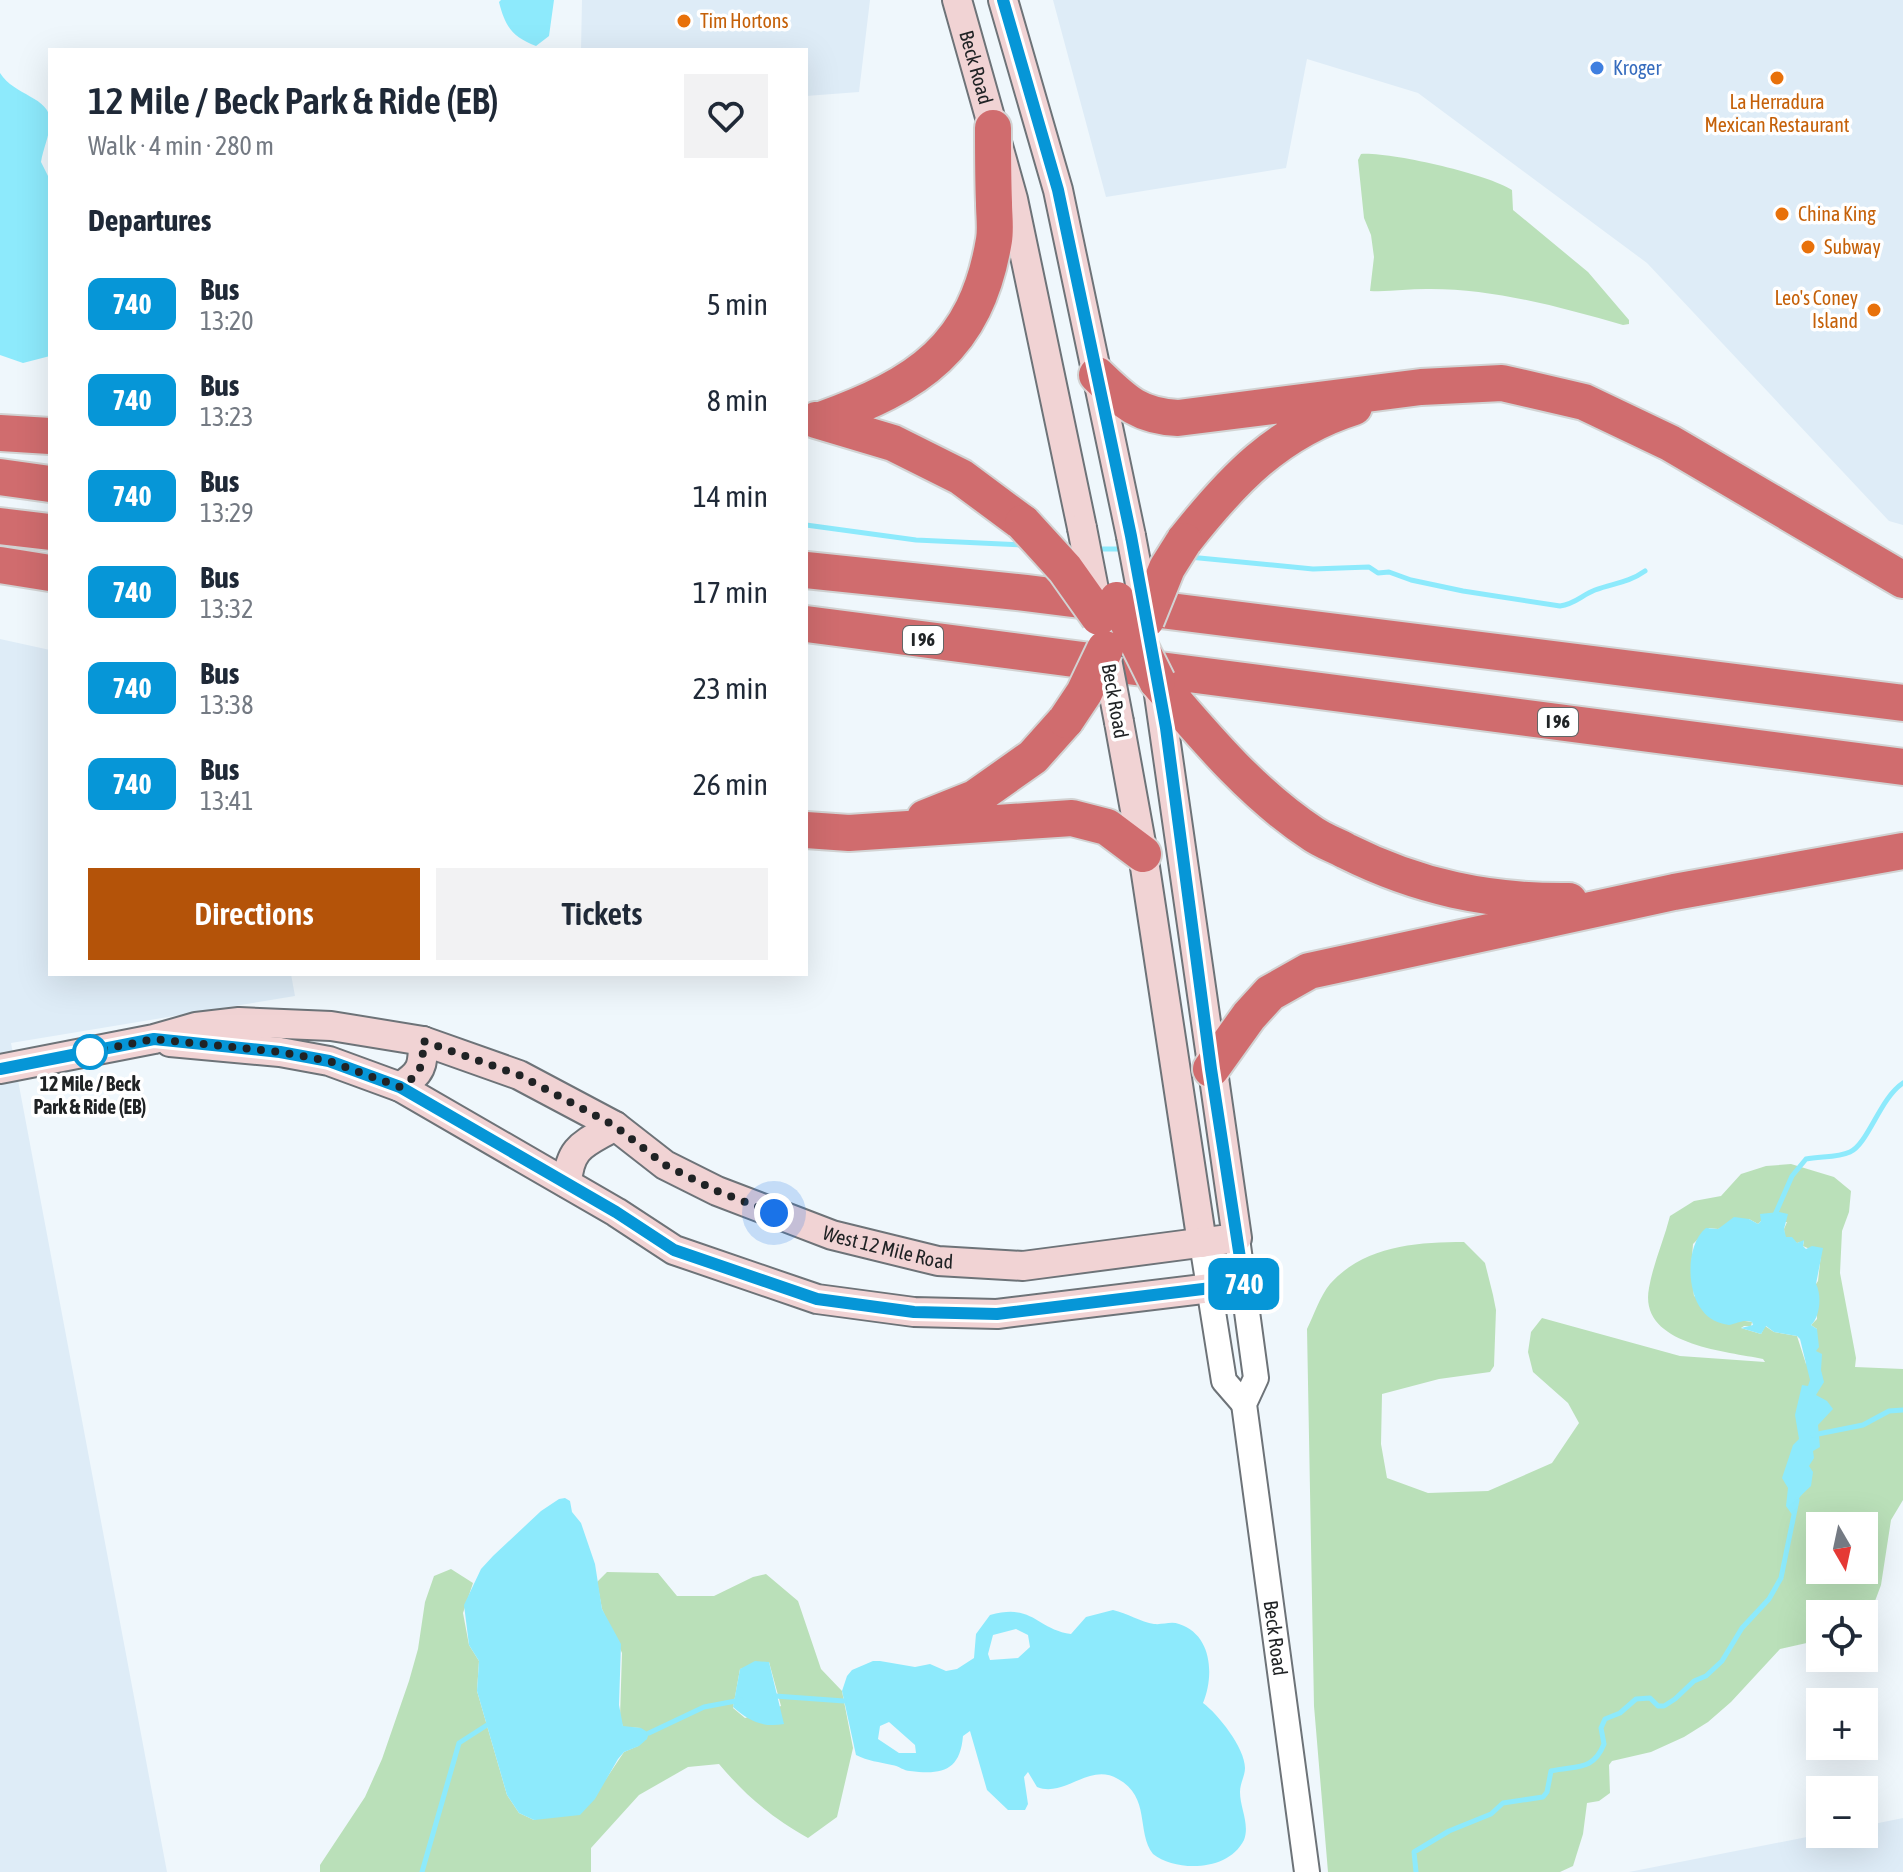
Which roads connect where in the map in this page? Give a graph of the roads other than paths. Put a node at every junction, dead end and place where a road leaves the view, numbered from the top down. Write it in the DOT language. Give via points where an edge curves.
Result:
graph roads {
  1 [pos="957,0"];
  2 [pos="1003,0"];
  3 [pos="993,128"];
  4 [pos="1097,375"];
  5 [pos="1421,387"];
  6 [pos="814,420"];
  7 [pos="0,433"];
  8 [pos="48,436"];
  9 [pos="0,477"];
  10 [pos="48,484"];
  11 [pos="0,526"];
  12 [pos="1082,528"];
  13 [pos="48,532"];
  14 [pos="1131,536"];
  15 [pos="0,565"];
  16 [pos="808,570"];
  17 [pos="48,573"];
  18 [pos="1903,580"];
  19 [pos="808,624"];
  20 [pos="1125,640"];
  21 [pos="1903,703"];
  22 [pos="1119,722"];
  23 [pos="1183,730"];
  24 [pos="1903,767"];
  25 [pos="808,830"];
  26 [pos="849,833"];
  27 [pos="1903,851"];
  28 [pos="1143,854"];
  29 [pos="1674,892"];
  30 [pos="154,1039"];
  31 [pos="423,1041"];
  32 [pos="0,1069"];
  33 [pos="1211,1069"];
  34 [pos="400,1087"];
  35 [pos="615,1126"];
  36 [pos="567,1183"];
  37 [pos="1237,1238"];
  38 [pos="1202,1243"];
  39 [pos="1244,1284"];
  40 [pos="1208,1289"];
  41 [pos="1244,1404"];
  42 [pos="1307,1872"];
  1 -- 3 [label="main road, Beck Road"];
  2 -- 4 [label="main road" via="1058,190"];
  3 -- 6 [label="highway" via="994,238 979,295 957,338 897,389"];
  3 -- 12 [label="main road, Beck Road" via="1013,199"];
  4 -- 5 [label="highway" via="1141,412 1178,418"];
  4 -- 14 [label="main road"];
  5 -- 18 [label="highway" via="1502,383 1584,402 1670,443"];
  5 -- 20 [label="highway, bridge" via="1338,412 1276,444 1219,497 1184,541"];
  6 -- 20 [label="highway, bridge" via="893,443 961,477 1023,523"];
  7 -- 8 [label="highway"];
  9 -- 10 [label="highway"];
  11 -- 13 [label="highway"];
  12 -- 20 [label="highway, bridge"];
  14 -- 20 [label="highway, bridge"];
  15 -- 17 [label="highway"];
  16 -- 21 [label="highway"];
  19 -- 24 [label="highway, I 96"];
  20 -- 22 [label="highway"];
  20 -- 23 [label="highway"];
  20 -- 26 [label="highway, bridge" via="1033,757 975,798 918,821"];
  22 -- 28 [label="main road, Beck Road"];
  23 -- 29 [label="highway" via="1314,835 1383,869 1467,895 1538,901"];
  23 -- 33 [label="main road, Beck Road"];
  25 -- 26 [label="highway"];
  26 -- 28 [label="highway" via="1072,818 1107,827"];
  27 -- 29 [label="highway"];
  28 -- 38 [label="main road, Beck Road"];
  29 -- 33 [label="highway" via="1309,971 1270,993"];
  30 -- 31 [label="main road, West 12 Mile Road" via="239,1022 331,1026"];
  30 -- 32 [label="main road, West 12 Mile Road"];
  30 -- 34 [label="main road, West 12 Mile Road" via="329,1061"];
  31 -- 34 [label="main road" via="423,1063"];
  31 -- 35 [label="main road, West 12 Mile Road" via="519,1075"];
  33 -- 37 [label="main road, Beck Road"];
  34 -- 36 [label="main road, West 12 Mile Road"];
  35 -- 36 [label="main road" via="574,1152"];
  35 -- 38 [label="main road, West 12 Mile Road" via="665,1165 717,1191 832,1235 938,1261 1023,1266"];
  36 -- 40 [label="main road, West 12 Mile Road" via="674,1250 817,1299 914,1312 997,1314"];
  37 -- 38 [label="main road, West 12 Mile Road"];
  37 -- 39 [label="street, Beck Road"];
  38 -- 40 [label="street, Beck Road"];
  39 -- 40 [label="main road, West 12 Mile Road"];
  39 -- 41 [label="street, Beck Road" via="1256,1378"];
  40 -- 41 [label="street, Beck Road" via="1224,1381"];
  41 -- 42 [label="street, Beck Road"];
}
